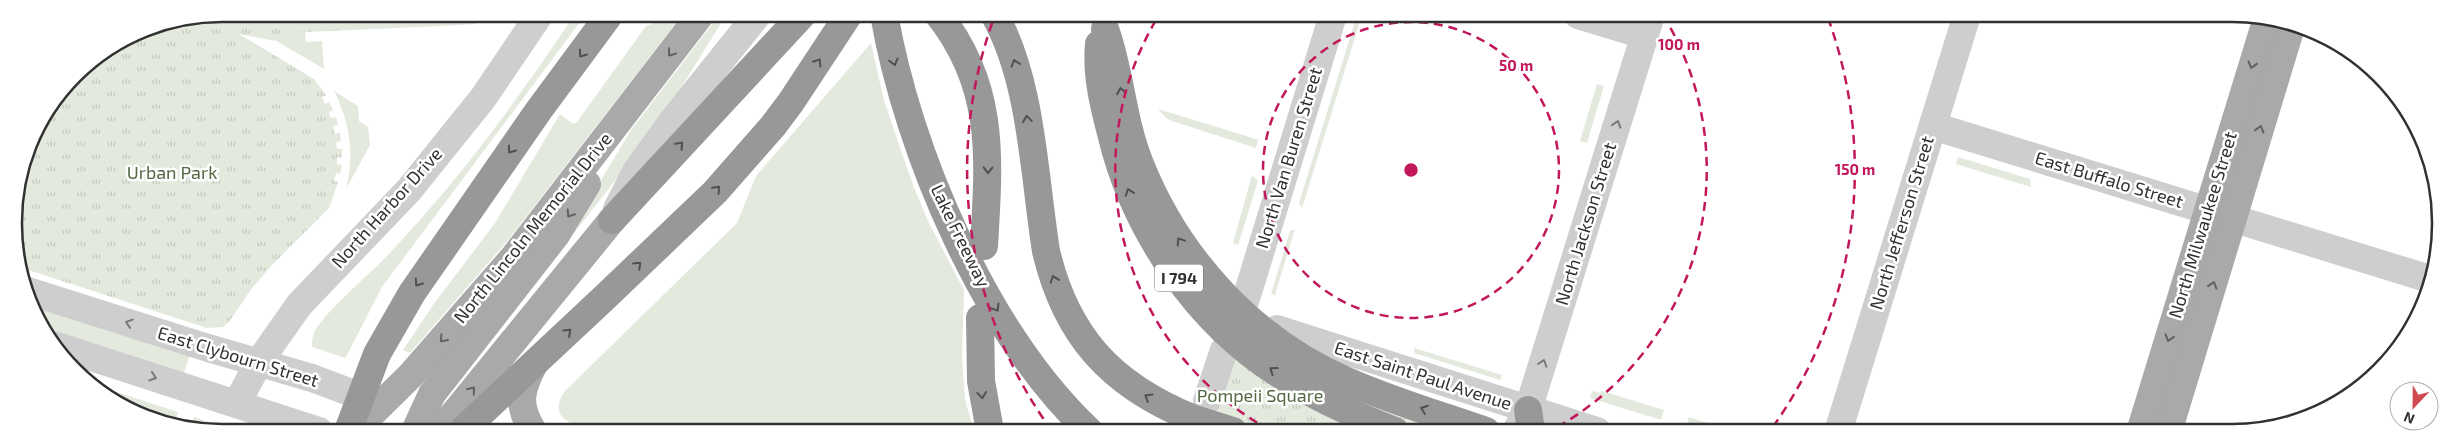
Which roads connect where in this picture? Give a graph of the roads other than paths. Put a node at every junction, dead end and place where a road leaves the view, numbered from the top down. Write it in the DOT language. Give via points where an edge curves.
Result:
graph roads {
  1 [pos="535,22"];
  2 [pos="604,22"];
  3 [pos="695,22"];
  4 [pos="732,22"];
  5 [pos="752,22"];
  6 [pos="796,22"];
  7 [pos="844,22"];
  8 [pos="885,22"];
  9 [pos="943,22"];
  10 [pos="998,22"];
  11 [pos="1105,22"];
  12 [pos="1331,22"];
  13 [pos="1626,22"];
  14 [pos="1965,22"];
  15 [pos="1647,25"];
  16 [pos="2265,25"];
  17 [pos="2290,31"];
  18 [pos="674,119"];
  19 [pos="1933,126"];
  20 [pos="605,139"];
  21 [pos="2220,215"];
  22 [pos="612,220"];
  23 [pos="984,246"];
  24 [pos="2424,277"];
  25 [pos="35,293"];
  26 [pos="1245,302"];
  27 [pos="980,318"];
  28 [pos="1277,329"];
  29 [pos="67,349"];
  30 [pos="1224,350"];
  31 [pos="259,362"];
  32 [pos="533,366"];
  33 [pos="371,401"];
  34 [pos="1207,401"];
  35 [pos="237,403"];
  36 [pos="298,424"];
  37 [pos="353,424"];
  38 [pos="358,424"];
  39 [pos="428,424"];
  40 [pos="437,424"];
  41 [pos="441,424"];
  42 [pos="444,424"];
  43 [pos="529,424"];
  44 [pos="988,424"];
  45 [pos="1083,424"];
  46 [pos="1210,424"];
  47 [pos="1379,424"];
  48 [pos="1466,424"];
  49 [pos="1525,424"];
  50 [pos="1840,424"];
  51 [pos="2143,424"];
  52 [pos="2170,424"];
  1 -- 31 [label="street, North Harbor Drive" via="484,98 409,190 298,305"];
  2 -- 33 [label="highway, one-way" via="412,293 378,354"];
  3 -- 20 [label="main road, North Lincoln Memorial Drive, one-way"];
  4 -- 18 [label="street"];
  5 -- 18 [label="street"];
  22 -- 6 [label="highway, one-way"];
  32 -- 7 [label="highway, one-way" via="715,192 754,149 791,102"];
  8 -- 45 [label="highway, Lake Freeway, one-way, bridge" via="904,101 926,165 962,248 1014,339 1043,379"];
  9 -- 23 [label="highway, one-way" via="975,79 987,133"];
  46 -- 10 [label="highway, one-way, bridge" via="1146,397 1110,369 1074,324 1052,276 1023,91"];
  47 -- 11 [label="highway, I 794, one-way, bridge" via="1323,400 1277,373 1222,328 1156,245 1131,198 1101,92 1099,45"];
  48 -- 11 [label="highway, one-way, bridge" via="1364,388 1324,370 1267,333 1219,290 1189,255 1155,200 1129,132"];
  12 -- 26 [label="street, North Van Buren Street"];
  13 -- 15 [label="street"];
  14 -- 19 [label="street, North Jefferson Street"];
  49 -- 15 [label="street, North Jackson Street, one-way"];
  16 -- 21 [label="main road, North Milwaukee Street, one-way"];
  21 -- 17 [label="main road, North Milwaukee Street, one-way"];
  18 -- 22 [label="street" via="637,170"];
  19 -- 21 [label="street, East Buffalo Street"];
  19 -- 50 [label="street, North Jefferson Street"];
  20 -- 33 [label="main road, North Lincoln Memorial Drive, one-way" via="513,258 411,375"];
  20 -- 40 [label="main road, one-way" via="594,172 572,212 432,394"];
  21 -- 24 [label="street, East Buffalo Street"];
  21 -- 51 [label="main road, North Milwaukee Street, one-way"];
  52 -- 21 [label="main road, North Milwaukee Street, one-way"];
  41 -- 22 [label="main road, one-way"];
  31 -- 25 [label="street, East Clybourn Street, one-way"];
  27 -- 44 [label="highway, one-way" via="980,358"];
  28 -- 49 [label="street, East Saint Paul Avenue"];
  29 -- 35 [label="street, one-way"];
  30 -- 34 [label="street"];
  31 -- 33 [label="street, East Clybourn Street"];
  31 -- 35 [label="street, North Harbor Drive"];
  32 -- 42 [label="highway"];
  32 -- 43 [label="main road" via="525,381 522,404"];
  33 -- 37 [label="highway"];
  33 -- 38 [label="main road, North Lincoln Memorial Drive"];
  33 -- 39 [label="main road, East Clybourn Street"];
  35 -- 36 [label="street"];
}
